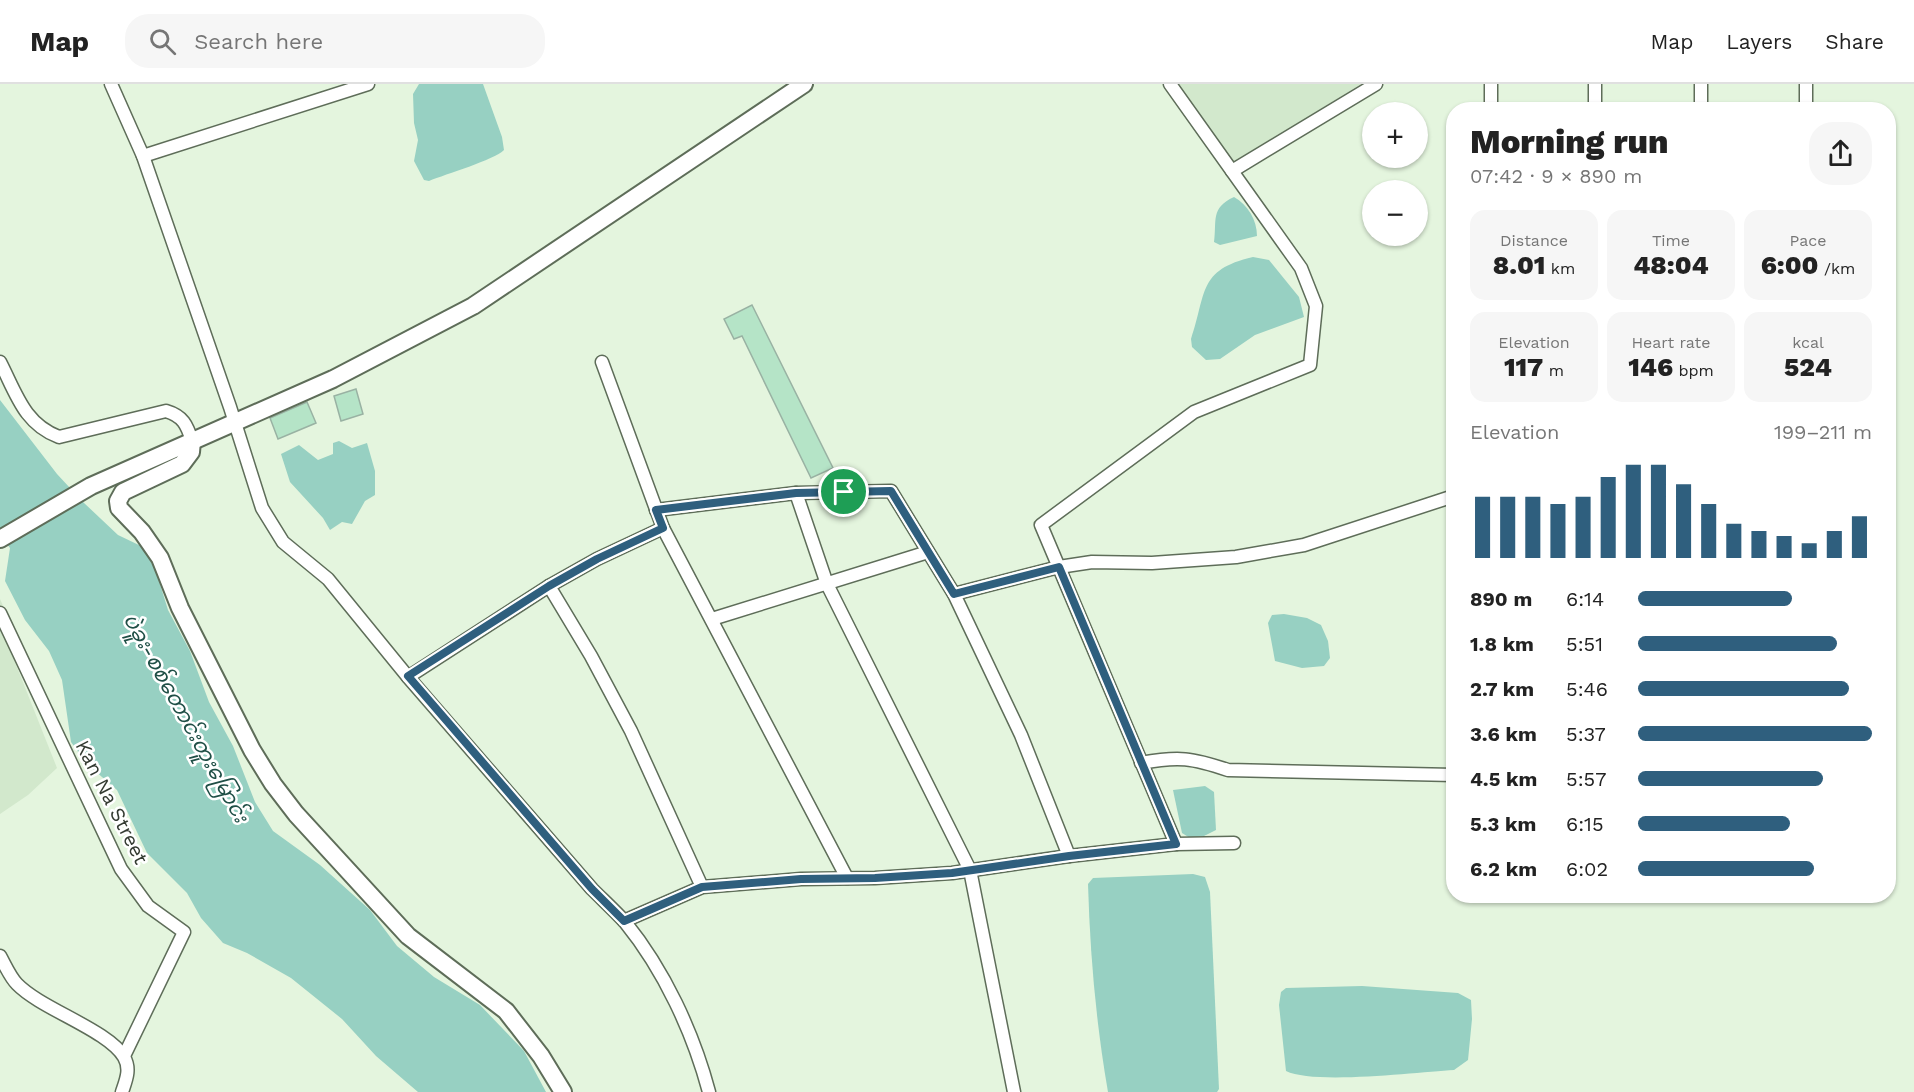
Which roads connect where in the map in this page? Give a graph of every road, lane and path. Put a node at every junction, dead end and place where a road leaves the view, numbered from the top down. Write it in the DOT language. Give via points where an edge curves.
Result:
graph roads {
  1 [pos="113,84"];
  2 [pos="368,84"];
  3 [pos="804,84"];
  4 [pos="1170,84"];
  5 [pos="1376,84"];
  6 [pos="1491,84"];
  7 [pos="1595,84"];
  8 [pos="1701,84"];
  9 [pos="1806,84"];
  10 [pos="332,89"];
  11 [pos="1491,102"];
  12 [pos="1595,102"];
  13 [pos="1701,102"];
  14 [pos="1806,102"];
  15 [pos="143,156"];
  16 [pos="1232,171"];
  17 [pos="0,362"];
  18 [pos="602,362"];
  19 [pos="234,423"];
  20 [pos="192,441"];
  21 [pos="796,493"];
  22 [pos="1446,498"];
  23 [pos="656,510"];
  24 [pos="663,528"];
  25 [pos="0,540"];
  26 [pos="928,552"];
  27 [pos="1059,567"];
  28 [pos="827,584"];
  29 [pos="549,586"];
  30 [pos="954,594"];
  31 [pos="0,614"];
  32 [pos="712,619"];
  33 [pos="408,676"];
  34 [pos="1141,763"];
  35 [pos="1446,775"];
  36 [pos="1234,843"];
  37 [pos="1176,844"];
  38 [pos="1069,856"];
  39 [pos="970,870"];
  40 [pos="847,878"];
  41 [pos="702,887"];
  42 [pos="624,921"];
  43 [pos="0,956"];
  44 [pos="124,1056"];
  45 [pos="122,1092"];
  46 [pos="563,1092"];
  47 [pos="709,1092"];
  48 [pos="1014,1092"];
  1 -- 15 [label="street"];
  2 -- 10 [label="street"];
  3 -- 19 [label="street" via="473,306 333,379"];
  4 -- 16 [label="street"];
  5 -- 16 [label="street"];
  6 -- 11 [label="street"];
  7 -- 12 [label="street"];
  8 -- 13 [label="street"];
  9 -- 14 [label="street"];
  10 -- 15 [label="street"];
  15 -- 19 [label="street"];
  16 -- 27 [label="street" via="1300,268 1316,306 1311,365 1194,412 1041,525"];
  17 -- 20 [label="street" via="30,419 43,431 59,437 166,411 177,414 186,423"];
  18 -- 23 [label="street"];
  19 -- 20 [label="street"];
  19 -- 33 [label="street" via="262,508 283,542 328,579"];
  20 -- 25 [label="street" via="91,486"];
  20 -- 46 [label="street" via="191,452 182,464 123,492 119,508 160,558 180,608 252,750 296,814 401,929 506,1011"];
  21 -- 23 [label="street"];
  21 -- 26 [label="street" via="891,491"];
  21 -- 28 [label="street"];
  22 -- 27 [label="street" via="1304,545 1236,557 1092,562"];
  23 -- 24 [label="street"];
  24 -- 29 [label="street"];
  24 -- 32 [label="street"];
  26 -- 28 [label="street"];
  26 -- 30 [label="street"];
  27 -- 30 [label="street"];
  27 -- 34 [label="street"];
  28 -- 32 [label="street"];
  28 -- 39 [label="street"];
  29 -- 33 [label="street"];
  29 -- 41 [label="street" via="631,731"];
  30 -- 38 [label="street" via="1021,735"];
  31 -- 44 [label="street, Kan Na Street" via="121,869 148,906 184,932"];
  32 -- 40 [label="street"];
  33 -- 42 [label="street"];
  34 -- 35 [label="street" via="1173,757 1228,770"];
  34 -- 37 [label="street"];
  36 -- 37 [label="street"];
  37 -- 38 [label="street"];
  38 -- 39 [label="street"];
  39 -- 40 [label="street"];
  39 -- 48 [label="street"];
  40 -- 41 [label="street"];
  41 -- 42 [label="street"];
  42 -- 47 [label="street" via="677,1004"];
  43 -- 44 [label="street" via="17,984 104,1038"];
  44 -- 45 [label="street" via="128,1072"];
}
